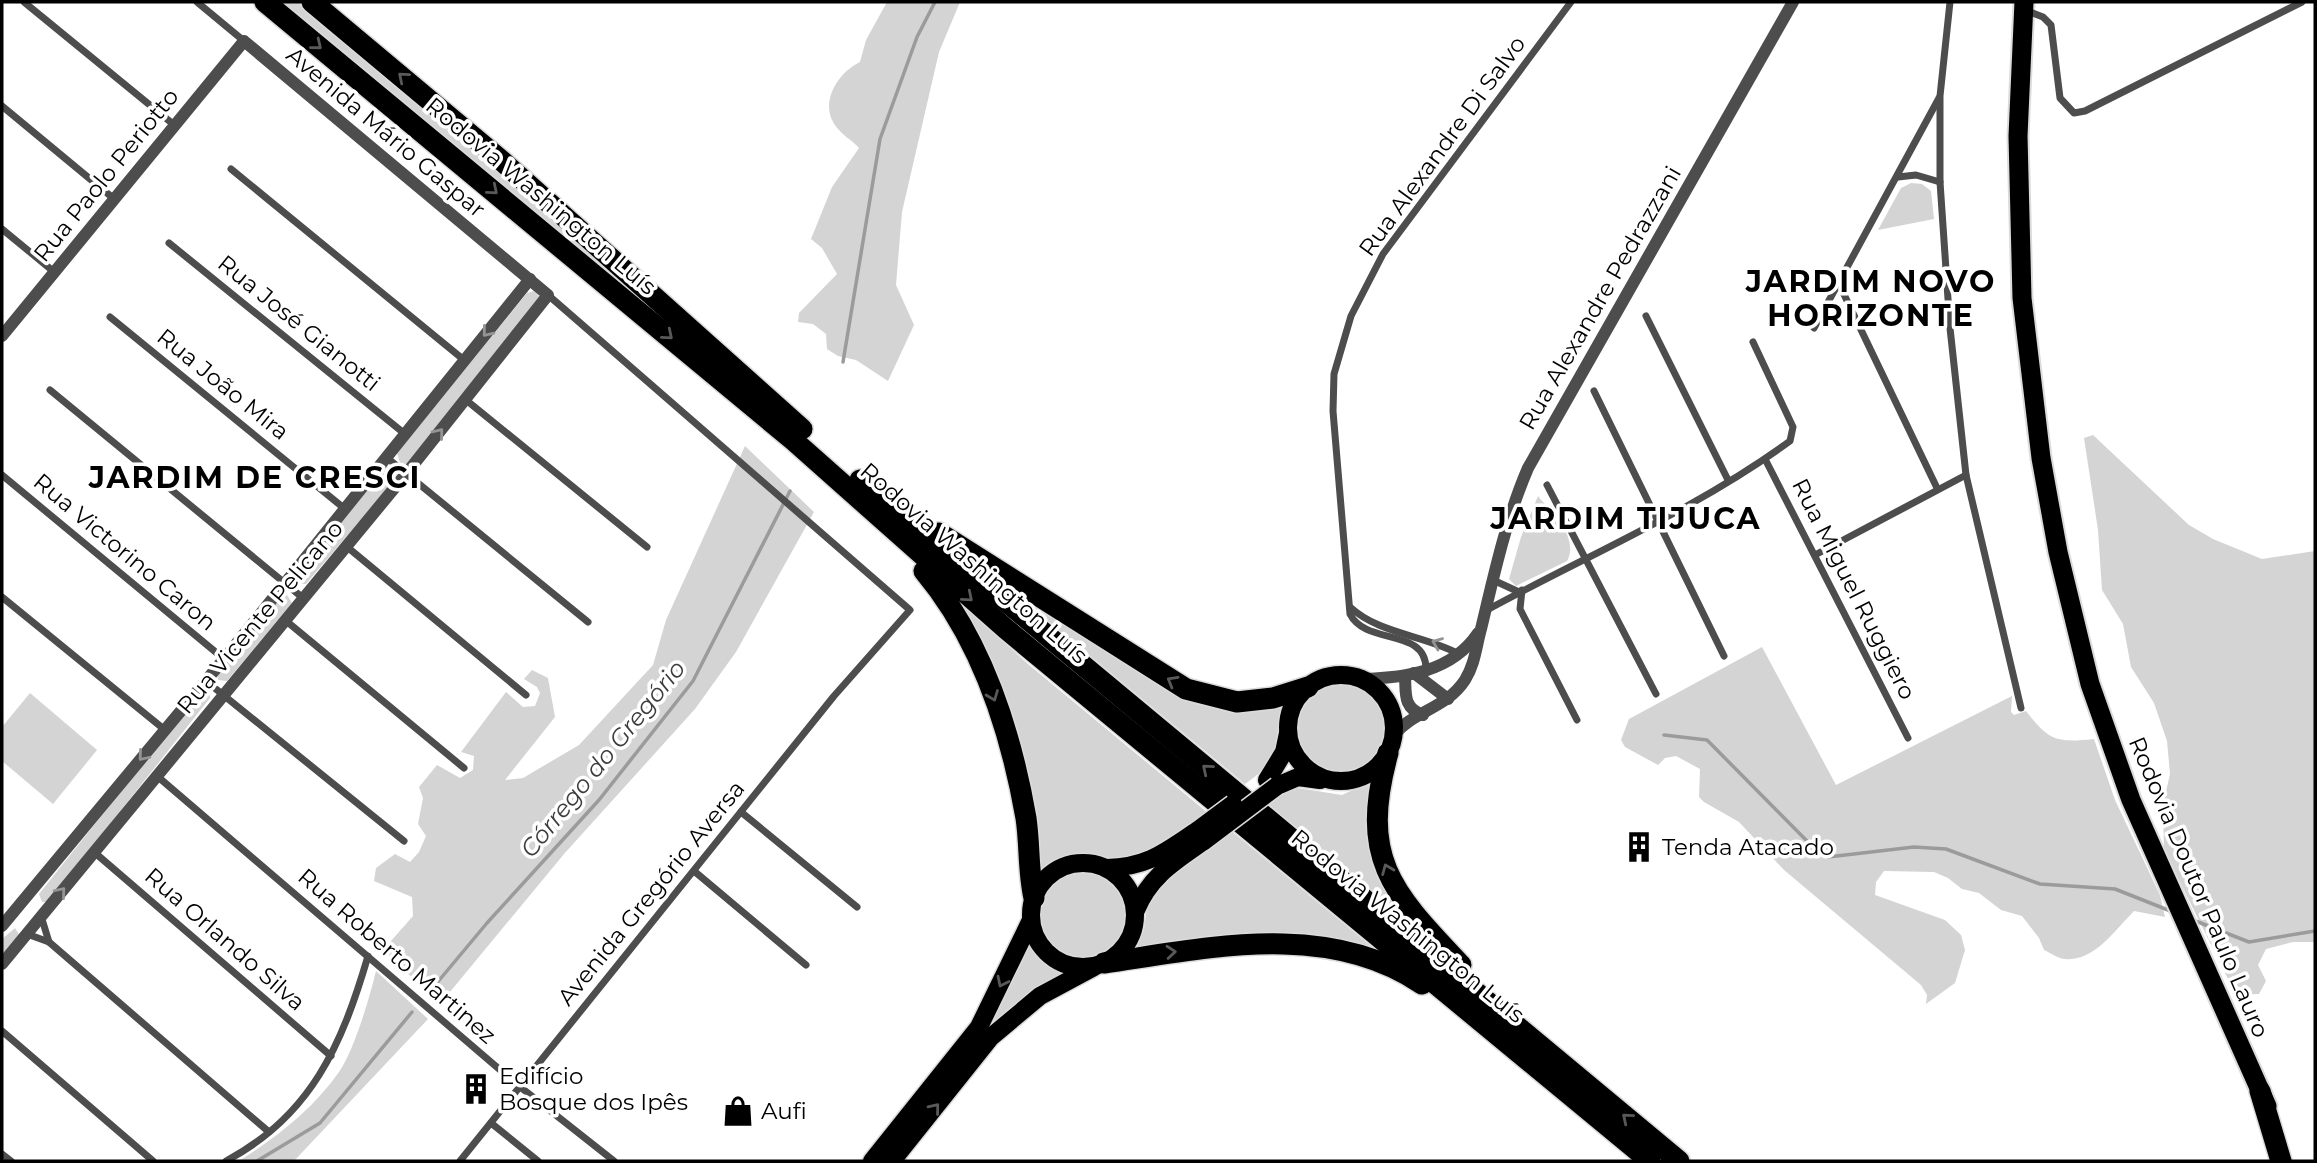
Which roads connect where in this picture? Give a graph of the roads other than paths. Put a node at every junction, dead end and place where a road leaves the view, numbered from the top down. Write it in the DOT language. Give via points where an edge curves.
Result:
graph roads {
  1 [pos="24,2"];
  2 [pos="197,2"];
  3 [pos="265,2"];
  4 [pos="313,2"];
  5 [pos="1571,2"];
  6 [pos="1793,2"];
  7 [pos="1950,2"];
  8 [pos="2302,2"];
  9 [pos="2022,4"];
  10 [pos="244,41"];
  11 [pos="1940,96"];
  12 [pos="2,106"];
  13 [pos="173,124"];
  14 [pos="231,169"];
  15 [pos="1898,177"];
  16 [pos="1940,182"];
  17 [pos="113,198"];
  18 [pos="2,229"];
  19 [pos="169,243"];
  20 [pos="53,271"];
  21 [pos="530,279"];
  22 [pos="1839,284"];
  23 [pos="548,295"];
  24 [pos="1646,316"];
  25 [pos="110,317"];
  26 [pos="1814,328"];
  27 [pos="2,336"];
  28 [pos="1753,342"];
  29 [pos="464,360"];
  30 [pos="50,390"];
  31 [pos="1594,391"];
  32 [pos="466,400"];
  33 [pos="404,433"];
  34 [pos="386,457"];
  35 [pos="835,459"];
  36 [pos="1765,459"];
  37 [pos="406,474"];
  38 [pos="2,475"];
  39 [pos="1966,475"];
  40 [pos="1728,480"];
  41 [pos="1547,485"];
  42 [pos="1937,488"];
  43 [pos="345,509"];
  44 [pos="878,515"];
  45 [pos="1656,522"];
  46 [pos="346,547"];
  47 [pos="647,548"];
  48 [pos="1815,555"];
  49 [pos="1584,559"];
  50 [pos="1493,580"];
  51 [pos="285,584"];
  52 [pos="1520,591"];
  53 [pos="2,597"];
  54 [pos="303,598"];
  55 [pos="1350,607"];
  56 [pos="1486,610"];
  57 [pos="285,620"];
  58 [pos="588,622"];
  59 [pos="1480,630"];
  60 [pos="1460,654"];
  61 [pos="1724,656"];
  62 [pos="224,659"];
  63 [pos="1415,673"];
  64 [pos="1362,679"];
  65 [pos="1465,680"];
  66 [pos="206,681"];
  67 [pos="1308,687"];
  68 [pos="1656,694"];
  69 [pos="224,695"];
  70 [pos="526,695"];
  71 [pos="1448,699"];
  72 [pos="2021,708"];
  73 [pos="1423,715"];
  74 [pos="1577,720"];
  75 [pos="1288,729"];
  76 [pos="165,730"];
  77 [pos="1908,738"];
  78 [pos="1391,744"];
  79 [pos="464,768"];
  80 [pos="157,776"];
  81 [pos="1332,780"];
  82 [pos="1272,783"];
  83 [pos="741,812"];
  84 [pos="1200,835"];
  85 [pos="404,841"];
  86 [pos="94,852"];
  87 [pos="1107,868"];
  88 [pos="694,871"];
  89 [pos="1034,898"];
  90 [pos="22,901"];
  91 [pos="857,907"];
  92 [pos="1136,911"];
  93 [pos="41,916"];
  94 [pos="1031,920"];
  95 [pos="5,922"];
  96 [pos="26,934"];
  97 [pos="49,942"];
  98 [pos="368,956"];
  99 [pos="2,964"];
  100 [pos="1100,964"];
  101 [pos="806,965"];
  102 [pos="2,1031"];
  103 [pos="1525,1032"];
  104 [pos="1522,1054"];
  105 [pos="331,1056"];
  106 [pos="519,1086"];
  107 [pos="2260,1091"];
  108 [pos="491,1123"];
  109 [pos="269,1132"];
  110 [pos="2282,1151"];
  111 [pos="2,1154"];
  112 [pos="11,1161"];
  113 [pos="153,1161"];
  114 [pos="226,1161"];
  115 [pos="460,1161"];
  116 [pos="538,1161"];
  117 [pos="614,1161"];
  118 [pos="872,1161"];
  119 [pos="892,1161"];
  120 [pos="1650,1161"];
  121 [pos="1679,1161"];
  122 [pos="2293,1161"];
  1 -- 13 [label="street"];
  2 -- 10 [label="street, Avenida Mário Gaspar"];
  3 -- 44 [label="highway, Rodovia Washington Luís, one-way"];
  35 -- 4 [label="highway, Rodovia Washington Luís, one-way" via="502,161"];
  5 -- 55 [label="street, Rua Alexandre Di Salvo" via="1383,254 1351,316 1334,374 1333,411"];
  6 -- 50 [label="street, Rua Alexandre Pedrazzani" via="1528,468"];
  7 -- 11 [label="street"];
  8 -- 9 [label="street" via="2074,113 2060,98 2051,25"];
  9 -- 107 [label="highway, Rodovia Doutor Paulo Lauro" via="2018,217 2022,298 2041,458 2058,552 2090,684 2131,800"];
  10 -- 13 [label="street, Rua Paolo Periotto"];
  10 -- 21 [label="street, Avenida Mário Gaspar"];
  11 -- 15 [label="street"];
  11 -- 16 [label="street"];
  12 -- 17 [label="street"];
  13 -- 17 [label="street, Rua Paolo Periotto"];
  14 -- 29 [label="street"];
  15 -- 16 [label="street" via="1916,175"];
  15 -- 22 [label="street"];
  16 -- 39 [label="street"];
  17 -- 20 [label="street, Rua Paolo Periotto"];
  18 -- 20 [label="street"];
  19 -- 33 [label="street, Rua José Gianotti"];
  20 -- 27 [label="street, Rua Paolo Periotto"];
  21 -- 23 [label="street, Avenida Mário Gaspar"];
  21 -- 29 [label="street, Rua Vicente Pelicano, one-way"];
  22 -- 26 [label="street"];
  22 -- 42 [label="street"];
  23 -- 32 [label="street, Rua Vicente Pelicano"];
  23 -- 83 [label="street, Avenida Gregório Aversa" via="910,610"];
  24 -- 40 [label="street"];
  25 -- 43 [label="street, Rua João Mira"];
  28 -- 36 [label="street" via="1793,427 1790,441"];
  29 -- 33 [label="street, Rua Vicente Pelicano"];
  30 -- 51 [label="street"];
  31 -- 45 [label="street"];
  37 -- 32 [label="street, Rua Vicente Pelicano, one-way"];
  32 -- 47 [label="street"];
  33 -- 34 [label="street, Rua Vicente Pelicano"];
  34 -- 37 [label="street"];
  34 -- 43 [label="street, Rua Vicente Pelicano"];
  67 -- 35 [label="highway, one-way" via="1273,698 1237,702 1186,689 923,522"];
  103 -- 35 [label="highway, Rodovia Washington Luís, one-way"];
  36 -- 40 [label="street"];
  36 -- 48 [label="street, Rua Miguel Ruggiero"];
  37 -- 46 [label="street, Rua Vicente Pelicano"];
  37 -- 58 [label="street"];
  38 -- 62 [label="street, Rua Victorino Caron"];
  39 -- 42 [label="street"];
  39 -- 72 [label="street"];
  40 -- 45 [label="street"];
  41 -- 49 [label="street"];
  42 -- 48 [label="street"];
  43 -- 51 [label="street, Rua Vicente Pelicano"];
  44 -- 89 [label="highway, one-way" via="935,583 988,682 1020,786"];
  44 -- 104 [label="highway, Rodovia Washington Luís, one-way" via="1006,629"];
  45 -- 49 [label="street"];
  45 -- 61 [label="street"];
  46 -- 54 [label="street, Rua Vicente Pelicano"];
  46 -- 70 [label="street"];
  48 -- 77 [label="street, Rua Miguel Ruggiero"];
  49 -- 52 [label="street"];
  49 -- 68 [label="street"];
  50 -- 52 [label="street"];
  50 -- 56 [label="street, Rua Alexandre Pedrazzani"];
  51 -- 54 [label="street"];
  51 -- 62 [label="street, Rua Vicente Pelicano"];
  52 -- 56 [label="street"];
  52 -- 74 [label="street" via="1520,609"];
  53 -- 76 [label="street"];
  54 -- 57 [label="street, Rua Vicente Pelicano"];
  60 -- 55 [label="street, one-way" via="1372,624"];
  55 -- 63 [label="street" via="1352,618 1364,629 1419,647 1426,657"];
  56 -- 59 [label="street, Rua Alexandre Pedrazzani"];
  57 -- 69 [label="street, Rua Vicente Pelicano"];
  57 -- 79 [label="street"];
  59 -- 60 [label="street, Rua Alexandre Pedrazzani"];
  59 -- 65 [label="street, Rua Alexandre Pedrazzani"];
  60 -- 63 [label="street, Rua Alexandre Pedrazzani"];
  60 -- 65 [label="street"];
  62 -- 66 [label="street, Rua Vicente Pelicano"];
  63 -- 64 [label="street, Rua Alexandre Pedrazzani" via="1395,680"];
  63 -- 71 [label="street"];
  63 -- 73 [label="street" via="1405,698"];
  64 -- 67 [label="main road" via="1334,675"];
  64 -- 78 [label="main road" via="1388,702 1393,718"];
  65 -- 71 [label="street, Rua Alexandre Pedrazzani"];
  66 -- 69 [label="street"];
  66 -- 76 [label="street, Rua Vicente Pelicano"];
  67 -- 75 [label="main road" via="1290,713"];
  69 -- 80 [label="street, Rua Vicente Pelicano"];
  69 -- 85 [label="street"];
  71 -- 73 [label="street, Rua Alexandre Pedrazzani"];
  73 -- 78 [label="street, Rua Alexandre Pedrazzani" via="1402,725"];
  75 -- 81 [label="main road" via="1301,763"];
  75 -- 82 [label="main road"];
  76 -- 90 [label="street, Rua Vicente Pelicano, one-way"];
  78 -- 81 [label="main road" via="1380,764 1358,778"];
  103 -- 78 [label="highway, one-way" via="1413,913 1390,877 1377,840 1376,799"];
  80 -- 86 [label="street, Rua Vicente Pelicano"];
  80 -- 98 [label="street, Rua Roberto Martinez"];
  81 -- 82 [label="main road" via="1298,777"];
  82 -- 84 [label="main road, bridge"];
  83 -- 88 [label="street, Avenida Gregório Aversa"];
  83 -- 91 [label="street"];
  84 -- 87 [label="main road" via="1147,862"];
  84 -- 92 [label="main road" via="1159,872"];
  93 -- 86 [label="street, Rua Vicente Pelicano, one-way"];
  86 -- 105 [label="street, Rua Orlando Silva"];
  87 -- 89 [label="main road" via="1090,862 1072,863 1055,870"];
  87 -- 92 [label="main road" via="1126,886"];
  88 -- 101 [label="street"];
  88 -- 106 [label="street, Avenida Gregório Aversa"];
  89 -- 94 [label="main road"];
  90 -- 93 [label="street"];
  90 -- 95 [label="street, Rua Vicente Pelicano"];
  92 -- 100 [label="main road" via="1128,942"];
  93 -- 96 [label="street, Rua Vicente Pelicano"];
  93 -- 97 [label="street"];
  94 -- 100 [label="main road" via="1036,938 1061,962 1079,967"];
  94 -- 118 [label="main road, one-way" via="979,1027"];
  95 -- 96 [label="street"];
  96 -- 97 [label="street"];
  96 -- 99 [label="street, Rua Vicente Pelicano"];
  97 -- 109 [label="street"];
  98 -- 105 [label="street" via="353,1007"];
  98 -- 106 [label="street, Rua Roberto Martinez"];
  100 -- 104 [label="highway, one-way" via="1158,953 1271,945 1339,948 1412,977"];
  119 -- 100 [label="main road, one-way" via="991,1037 1040,996"];
  102 -- 113 [label="street"];
  121 -- 103 [label="highway, Rodovia Washington Luís, one-way"];
  104 -- 120 [label="highway, Rodovia Washington Luís"];
  105 -- 109 [label="street" via="292,1113"];
  106 -- 108 [label="street, Avenida Gregório Aversa"];
  106 -- 117 [label="street, Rua Roberto Martinez"];
  107 -- 110 [label="highway"];
  108 -- 115 [label="street, Avenida Gregório Aversa"];
  108 -- 116 [label="street"];
  109 -- 114 [label="street"];
  110 -- 122 [label="highway"];
  111 -- 112 [label="street"];
}
